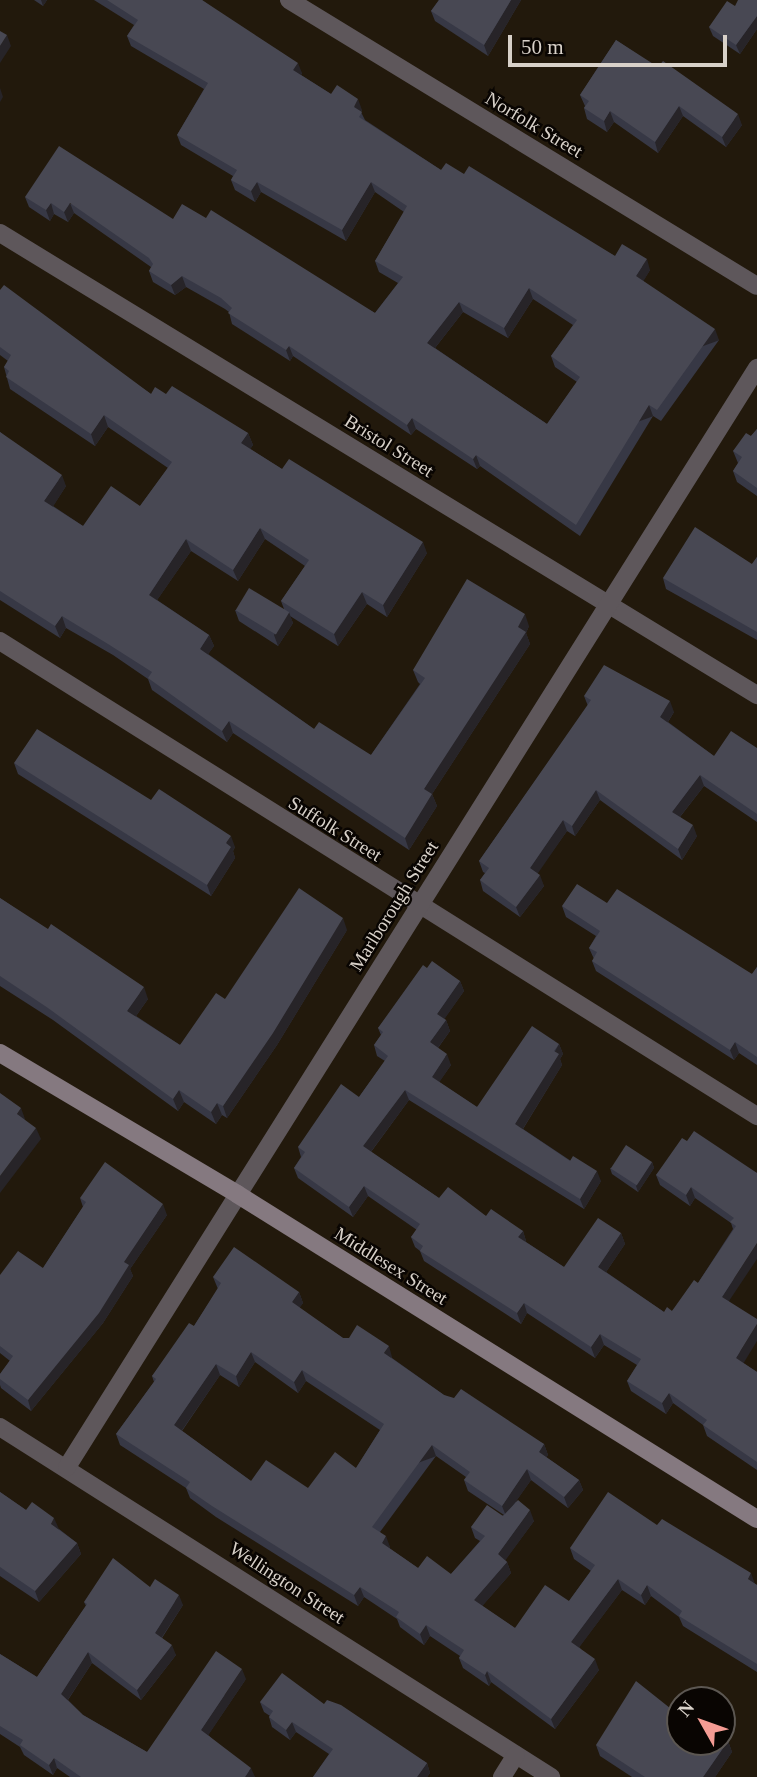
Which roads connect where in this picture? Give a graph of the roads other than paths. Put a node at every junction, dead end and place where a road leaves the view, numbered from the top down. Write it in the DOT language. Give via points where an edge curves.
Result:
graph roads {
  1 [pos="289,0"];
  2 [pos="0,233"];
  3 [pos="757,286"];
  4 [pos="757,368"];
  5 [pos="607,606"];
  6 [pos="0,641"];
  7 [pos="757,695"];
  8 [pos="418,906"];
  9 [pos="0,1054"];
  10 [pos="757,1115"];
  11 [pos="237,1194"];
  12 [pos="0,1427"];
  13 [pos="67,1467"];
  14 [pos="757,1519"];
  15 [pos="516,1755"];
  16 [pos="502,1777"];
  17 [pos="551,1777"];
  1 -- 3 [label="street, Norfolk Street"];
  2 -- 5 [label="street, Bristol Street"];
  4 -- 5 [label="street, Marlborough Street"];
  5 -- 7 [label="street, Bristol Street"];
  5 -- 8 [label="street, Marlborough Street"];
  6 -- 8 [label="street, Suffolk Street"];
  8 -- 10 [label="street, Suffolk Street"];
  8 -- 11 [label="street, Marlborough Street"];
  9 -- 11 [label="street, Middlesex Street"];
  11 -- 13 [label="street, Marlborough Street"];
  11 -- 14 [label="street, Middlesex Street"];
  12 -- 13 [label="street, Wellington Street"];
  13 -- 15 [label="street, Wellington Street"];
  15 -- 16 [label="street"];
  15 -- 17 [label="street, Wellington Street"];
}
